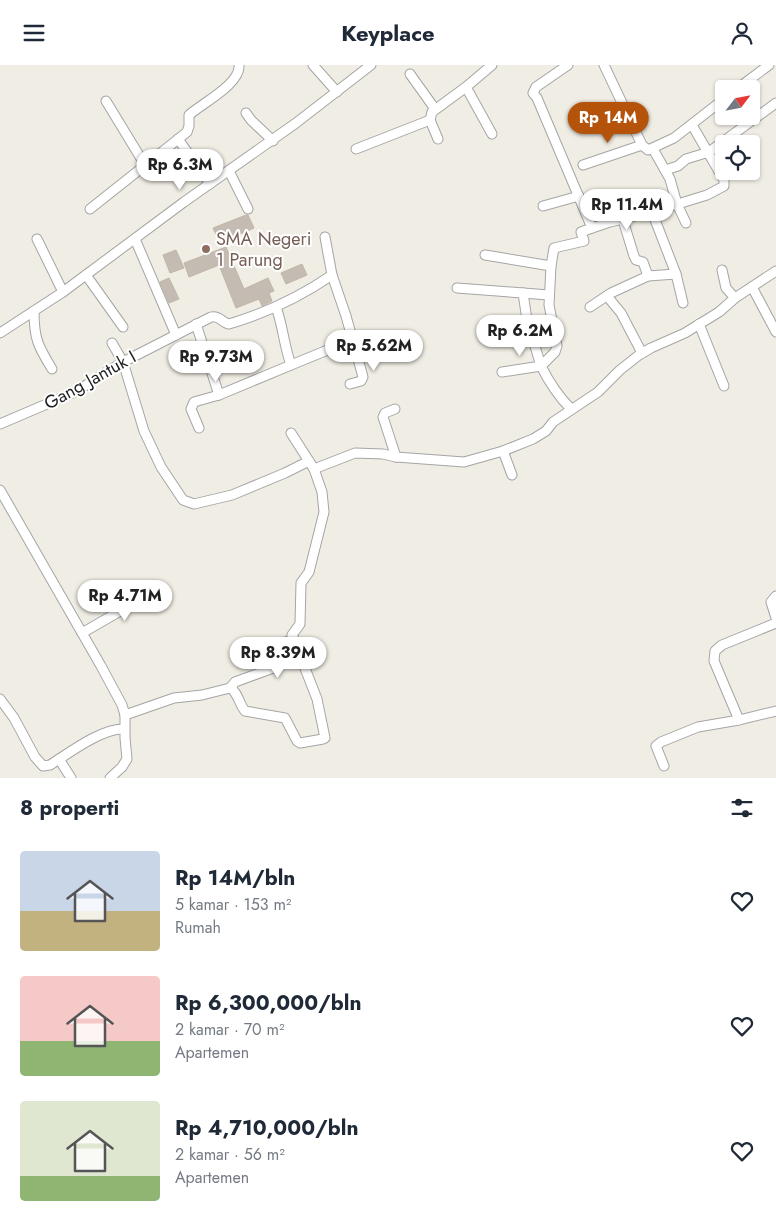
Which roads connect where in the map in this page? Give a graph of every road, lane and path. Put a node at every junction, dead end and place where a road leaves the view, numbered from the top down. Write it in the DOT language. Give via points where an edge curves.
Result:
graph roads {
  1 [pos="238,65"];
  2 [pos="313,65"];
  3 [pos="371,65"];
  4 [pos="492,65"];
  5 [pos="568,65"];
  6 [pos="605,65"];
  7 [pos="769,65"];
  8 [pos="359,69"];
  9 [pos="410,74"];
  10 [pos="749,80"];
  11 [pos="466,87"];
  12 [pos="337,92"];
  13 [pos="106,101"];
  14 [pos="776,103"];
  15 [pos="715,106"];
  16 [pos="436,109"];
  17 [pos="246,113"];
  18 [pos="430,120"];
  19 [pos="692,125"];
  20 [pos="492,134"];
  21 [pos="178,139"];
  22 [pos="438,139"];
  23 [pos="273,141"];
  24 [pos="642,145"];
  25 [pos="356,149"];
  26 [pos="653,149"];
  27 [pos="709,152"];
  28 [pos="145,165"];
  29 [pos="583,165"];
  30 [pos="665,170"];
  31 [pos="229,171"];
  32 [pos="210,184"];
  33 [pos="580,197"];
  34 [pos="677,204"];
  35 [pos="543,206"];
  36 [pos="90,209"];
  37 [pos="248,209"];
  38 [pos="652,212"];
  39 [pos="623,220"];
  40 [pos="686,223"];
  41 [pos="592,228"];
  42 [pos="325,237"];
  43 [pos="37,239"];
  44 [pos="135,239"];
  45 [pos="485,255"];
  46 [pos="551,266"];
  47 [pos="722,270"];
  48 [pos="776,271"];
  49 [pos="676,274"];
  50 [pos="86,275"];
  51 [pos="332,275"];
  52 [pos="648,276"];
  53 [pos="752,287"];
  54 [pos="457,288"];
  55 [pos="63,293"];
  56 [pos="523,293"];
  57 [pos="549,295"];
  58 [pos="607,296"];
  59 [pos="735,298"];
  60 [pos="683,303"];
  61 [pos="276,307"];
  62 [pos="590,307"];
  63 [pos="34,311"];
  64 [pos="196,324"];
  65 [pos="699,324"];
  66 [pos="123,327"];
  67 [pos="776,332"];
  68 [pos="0,333"];
  69 [pos="176,335"];
  70 [pos="352,340"];
  71 [pos="112,343"];
  72 [pos="642,353"];
  73 [pos="123,362"];
  74 [pos="291,365"];
  75 [pos="541,366"];
  76 [pos="52,369"];
  77 [pos="502,372"];
  78 [pos="350,384"];
  79 [pos="724,386"];
  80 [pos="218,395"];
  81 [pos="395,409"];
  82 [pos="571,409"];
  83 [pos="0,424"];
  84 [pos="199,428"];
  85 [pos="291,433"];
  86 [pos="503,451"];
  87 [pos="396,457"];
  88 [pos="311,465"];
  89 [pos="512,475"];
  90 [pos="0,490"];
  91 [pos="156,593"];
  92 [pos="776,597"];
  93 [pos="776,618"];
  94 [pos="776,623"];
  95 [pos="82,633"];
  96 [pos="294,639"];
  97 [pos="230,688"];
  98 [pos="0,699"];
  99 [pos="776,711"];
  100 [pos="125,715"];
  101 [pos="740,720"];
  102 [pos="124,729"];
  103 [pos="59,759"];
  104 [pos="664,766"];
  105 [pos="71,778"];
  106 [pos="110,778"];
  1 -- 21 [label="street" via="230,83 190,114 189,128"];
  2 -- 12 [label="street"];
  3 -- 8 [label="street"];
  4 -- 11 [label="street"];
  5 -- 33 [label="street" via="536,87 533,93"];
  6 -- 24 [label="street"];
  7 -- 10 [label="street"];
  8 -- 12 [label="street"];
  9 -- 16 [label="street"];
  11 -- 16 [label="street"];
  11 -- 20 [label="street"];
  12 -- 23 [label="street"];
  13 -- 28 [label="street"];
  14 -- 27 [label="street"];
  15 -- 19 [label="street"];
  16 -- 18 [label="street"];
  17 -- 23 [label="street"];
  18 -- 22 [label="street"];
  18 -- 25 [label="street"];
  19 -- 26 [label="street"];
  19 -- 27 [label="street"];
  21 -- 28 [label="street"];
  21 -- 32 [label="street"];
  23 -- 31 [label="street"];
  24 -- 26 [label="street" via="648,150"];
  24 -- 29 [label="street"];
  26 -- 30 [label="street"];
  27 -- 30 [label="street"];
  27 -- 34 [label="street" via="724,186"];
  28 -- 36 [label="street"];
  30 -- 34 [label="street"];
  31 -- 32 [label="street"];
  31 -- 37 [label="street"];
  32 -- 44 [label="street"];
  33 -- 35 [label="street"];
  33 -- 41 [label="street"];
  34 -- 38 [label="street"];
  34 -- 40 [label="street"];
  38 -- 39 [label="street"];
  38 -- 49 [label="street"];
  39 -- 41 [label="street"];
  39 -- 52 [label="street" via="634,256 643,262"];
  41 -- 46 [label="street" via="581,232 584,241 554,248"];
  42 -- 51 [label="street"];
  43 -- 55 [label="street"];
  44 -- 50 [label="street"];
  44 -- 69 [label="street"];
  45 -- 46 [label="street"];
  46 -- 57 [label="street"];
  47 -- 59 [label="street" via="726,288"];
  48 -- 53 [label="street"];
  49 -- 52 [label="street"];
  49 -- 60 [label="street"];
  50 -- 55 [label="street"];
  50 -- 66 [label="street"];
  51 -- 61 [label="street, Gang Jantuk I"];
  51 -- 70 [label="street"];
  52 -- 58 [label="street"];
  53 -- 59 [label="street"];
  53 -- 67 [label="street"];
  54 -- 56 [label="street"];
  55 -- 63 [label="street"];
  56 -- 57 [label="street"];
  56 -- 75 [label="street" via="527,320"];
  57 -- 75 [label="street" via="557,346"];
  58 -- 62 [label="street"];
  58 -- 72 [label="street" via="621,313"];
  59 -- 65 [label="street"];
  61 -- 64 [label="street, Gang Jantuk I" via="229,324 215,316"];
  61 -- 74 [label="street"];
  63 -- 68 [label="street"];
  63 -- 76 [label="street" via="36,339"];
  64 -- 69 [label="street, Gang Jantuk I"];
  64 -- 80 [label="street"];
  65 -- 72 [label="street"];
  65 -- 79 [label="street"];
  69 -- 73 [label="street, Gang Jantuk I"];
  70 -- 74 [label="street"];
  70 -- 78 [label="street" via="363,379"];
  71 -- 73 [label="street"];
  72 -- 82 [label="street" via="620,369 598,392"];
  73 -- 83 [label="street, Gang Jantuk I" via="75,392"];
  73 -- 88 [label="street" via="161,467 178,495 188,503 202,503 232,495"];
  74 -- 80 [label="street"];
  75 -- 77 [label="street"];
  75 -- 82 [label="street"];
  80 -- 84 [label="street" via="198,400 192,406"];
  81 -- 87 [label="street" via="383,417"];
  82 -- 86 [label="street" via="542,434"];
  85 -- 88 [label="street"];
  86 -- 87 [label="street" via="454,462"];
  86 -- 89 [label="street"];
  87 -- 88 [label="street" via="355,453"];
  88 -- 96 [label="street" via="322,492 324,512 309,572 301,583 300,624 292,635"];
  90 -- 95 [label="street"];
  91 -- 95 [label="street"];
  92 -- 93 [label="street" via="771,602"];
  94 -- 101 [label="street" via="722,645 715,651 714,661"];
  95 -- 100 [label="street"];
  96 -- 97 [label="street" via="272,647 276,667 235,682"];
  96 -- 97 [label="street" via="317,699 324,739 300,743 285,719 245,711 236,691"];
  97 -- 100 [label="street" via="174,699"];
  98 -- 103 [label="street" via="41,765 46,766"];
  99 -- 101 [label="street"];
  100 -- 102 [label="street"];
  101 -- 104 [label="street" via="698,727 658,743"];
  102 -- 103 [label="street" via="116,729 91,740"];
  102 -- 106 [label="street" via="127,759"];
  103 -- 105 [label="street"];
}
